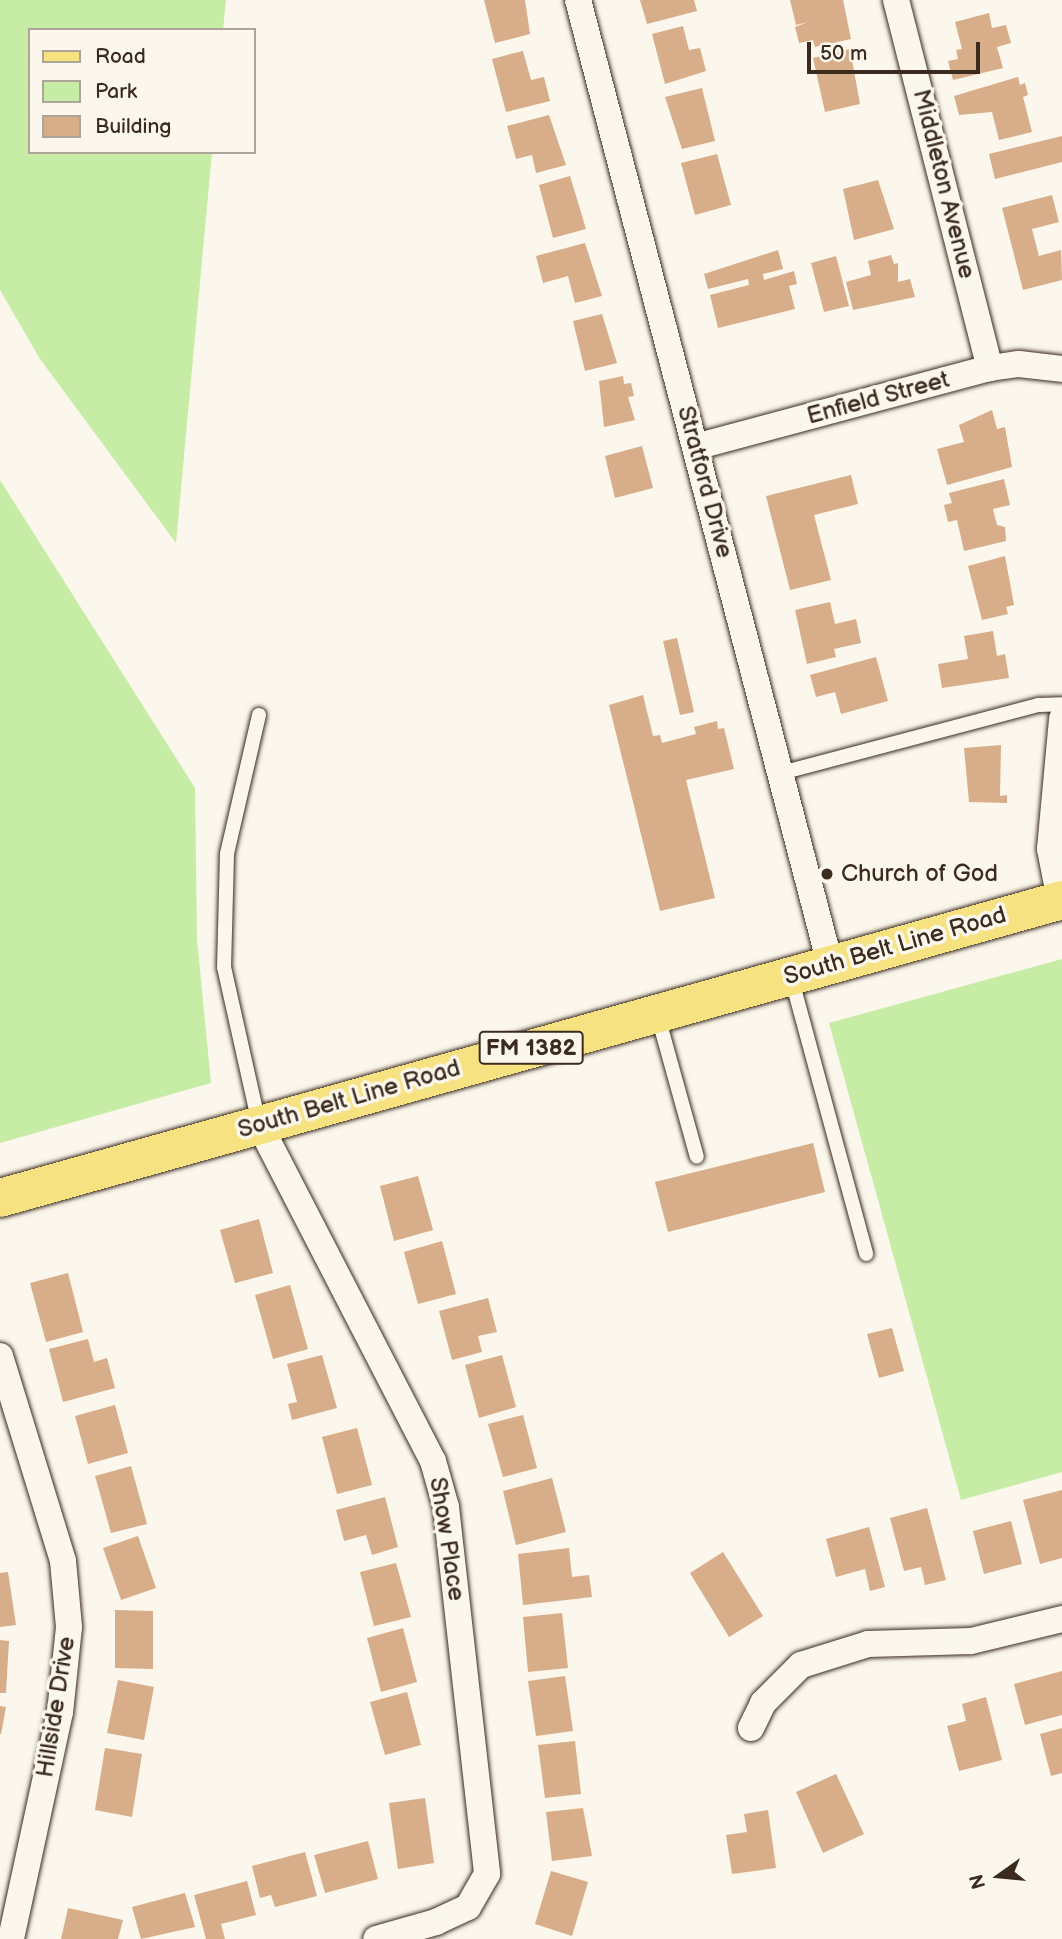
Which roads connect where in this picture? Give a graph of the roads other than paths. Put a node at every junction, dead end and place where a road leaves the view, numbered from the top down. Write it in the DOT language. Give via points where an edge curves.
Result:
graph roads {
  1 [pos="578,0"];
  2 [pos="896,0"];
  3 [pos="990,369"];
  4 [pos="1062,369"];
  5 [pos="695,447"];
  6 [pos="1062,704"];
  7 [pos="258,715"];
  8 [pos="1062,719"];
  9 [pos="781,773"];
  10 [pos="1061,900"];
  11 [pos="830,964"];
  12 [pos="791,975"];
  13 [pos="657,1013"];
  14 [pos="260,1124"];
  15 [pos="697,1157"];
  16 [pos="0,1198"];
  17 [pos="866,1255"];
  18 [pos="0,1356"];
  19 [pos="1062,1619"];
  20 [pos="751,1728"];
  21 [pos="11,1939"];
  22 [pos="376,1939"];
  1 -- 5 [label="street, Stratford Drive"];
  2 -- 3 [label="street, Middleton Avenue"];
  3 -- 4 [label="street, Enfield Street" via="1019,364"];
  3 -- 5 [label="street, Enfield Street"];
  5 -- 9 [label="street, Stratford Drive"];
  6 -- 9 [label="lane" via="1039,705"];
  7 -- 14 [label="lane" via="227,854 224,967"];
  8 -- 10 [label="street" via="1049,849"];
  9 -- 11 [label="street, Stratford Drive"];
  10 -- 11 [label="main road, South Belt Line Road / FM 1382"];
  11 -- 12 [label="main road, South Belt Line Road / FM 1382"];
  12 -- 13 [label="main road, South Belt Line Road / FM 1382"];
  12 -- 17 [label="lane"];
  13 -- 14 [label="main road, South Belt Line Road / FM 1382"];
  13 -- 15 [label="lane"];
  14 -- 16 [label="main road, South Belt Line Road / FM 1382"];
  14 -- 22 [label="street, Show Place" via="433,1461 440,1484 467,1675 487,1874 468,1907 436,1923"];
  18 -- 21 [label="street, Hillside Drive" via="64,1561 69,1627 60,1712"];
  19 -- 20 [label="street" via="971,1642 868,1644 801,1665 763,1703"];
}
